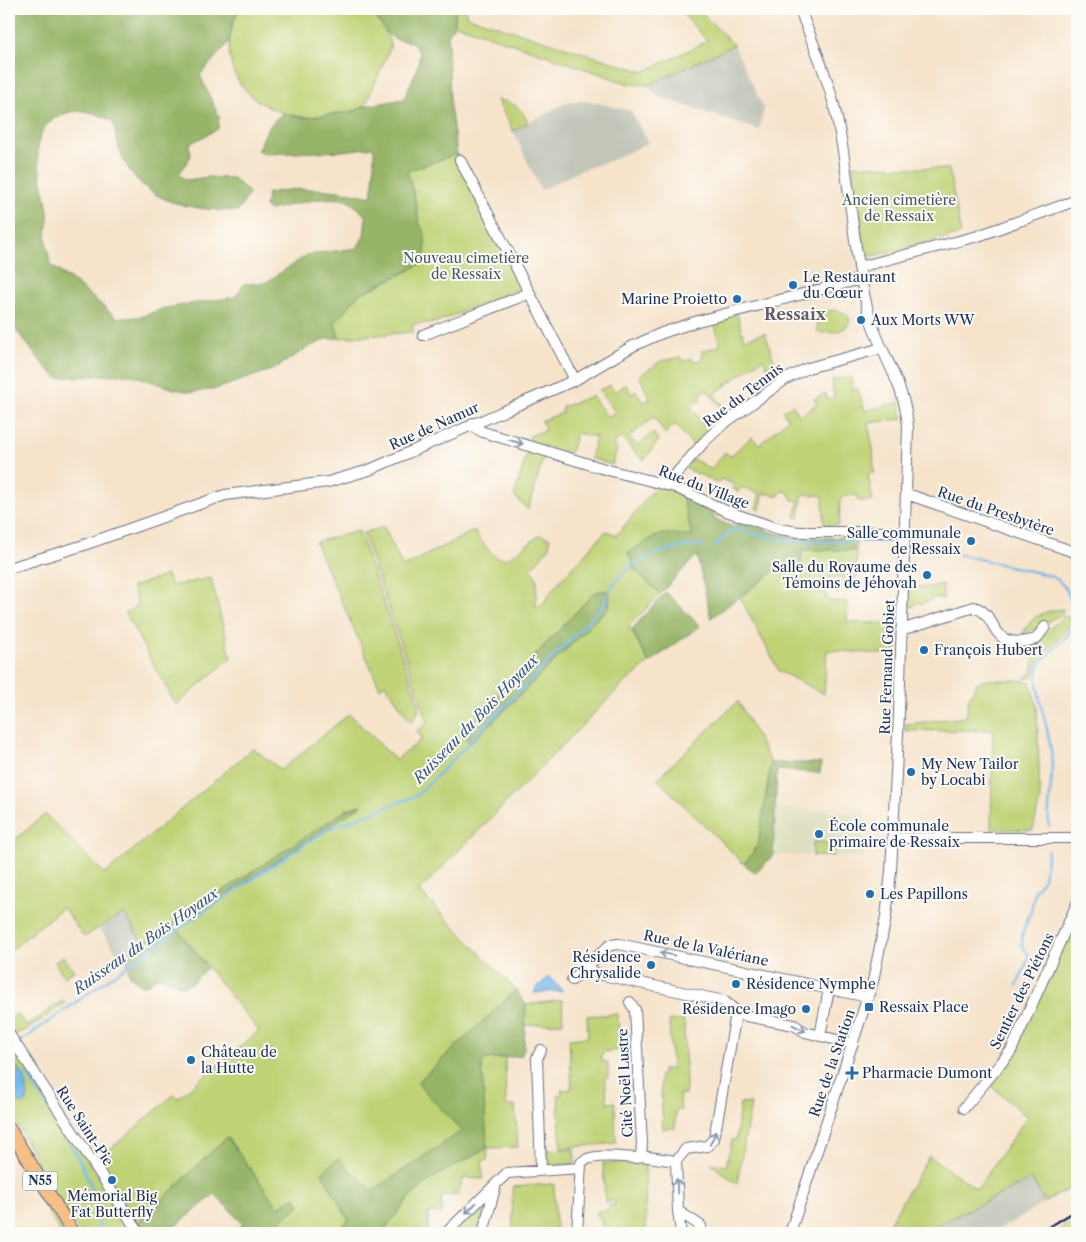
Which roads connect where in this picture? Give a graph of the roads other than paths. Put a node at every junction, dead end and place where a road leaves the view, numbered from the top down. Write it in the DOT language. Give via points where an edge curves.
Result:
graph roads {
  1 [pos="800,9"];
  2 [pos="460,160"];
  3 [pos="1077,200"];
  4 [pos="859,267"];
  5 [pos="861,279"];
  6 [pos="530,293"];
  7 [pos="424,335"];
  8 [pos="882,348"];
  9 [pos="575,380"];
  10 [pos="473,423"];
  11 [pos="663,484"];
  12 [pos="906,494"];
  13 [pos="905,532"];
  14 [pos="1077,553"];
  15 [pos="9,568"];
  16 [pos="1045,628"];
  17 [pos="901,630"];
  18 [pos="893,838"];
  19 [pos="1077,838"];
  20 [pos="1077,904"];
  21 [pos="587,968"];
  22 [pos="572,980"];
  23 [pos="829,989"];
  24 [pos="868,997"];
  25 [pos="630,1002"];
  26 [pos="738,1013"];
  27 [pos="9,1034"];
  28 [pos="820,1036"];
  29 [pos="853,1044"];
  30 [pos="541,1050"];
  31 [pos="964,1108"];
  32 [pos="9,1128"];
  33 [pos="641,1156"];
  34 [pos="676,1161"];
  35 [pos="580,1168"];
  36 [pos="541,1170"];
  37 [pos="496,1183"];
  38 [pos="678,1211"];
  39 [pos="73,1233"];
  40 [pos="138,1233"];
  41 [pos="446,1233"];
  42 [pos="483,1233"];
  43 [pos="577,1233"];
  44 [pos="681,1233"];
  45 [pos="700,1233"];
  46 [pos="790,1233"];
  1 -- 4 [label="street, Rue Fernand Gobiet" via="831,95"];
  2 -- 6 [label="street"];
  3 -- 4 [label="street" via="978,236"];
  4 -- 5 [label="street, Rue Fernand Gobiet"];
  5 -- 8 [label="street, Rue Fernand Gobiet" via="867,309"];
  5 -- 9 [label="street, Rue de Namur" via="662,333"];
  6 -- 7 [label="street"];
  6 -- 9 [label="street"];
  8 -- 11 [label="street, Rue du Tennis" via="808,368 786,379 722,425"];
  8 -- 12 [label="street, Rue Fernand Gobiet" via="899,382 907,408"];
  9 -- 10 [label="street, Rue de Namur"];
  10 -- 11 [label="street, Rue du Village, one-way" via="485,433"];
  10 -- 15 [label="street, Rue de Namur" via="354,475 302,486 225,495"];
  11 -- 13 [label="street, Rue du Village" via="780,529 799,532"];
  12 -- 13 [label="street, Rue Fernand Gobiet"];
  12 -- 14 [label="street, Rue du Presbytère"];
  13 -- 17 [label="street, Rue Fernand Gobiet"];
  16 -- 17 [label="street" via="1036,639 1007,640 998,634 983,612 974,608"];
  17 -- 18 [label="street, Rue Fernand Gobiet"];
  18 -- 19 [label="street"];
  18 -- 24 [label="street, Rue de la Station" via="886,917"];
  20 -- 31 [label="street, Sentier des Piétons" via="1011,1051"];
  21 -- 22 [label="street, Rue de la Valériane"];
  23 -- 21 [label="street, Rue de la Valériane, one-way" via="619,944 610,945"];
  21 -- 26 [label="street" via="598,974 724,1001"];
  23 -- 24 [label="street, Rue de la Valériane"];
  23 -- 28 [label="street"];
  24 -- 29 [label="street, Rue de la Station"];
  25 -- 33 [label="street, Cité Noël Lustre" via="635,1010"];
  26 -- 28 [label="street, one-way" via="794,1025"];
  34 -- 26 [label="street, one-way" via="686,1149 707,1146 714,1139"];
  27 -- 40 [label="street, Rue Saint-Pie"];
  28 -- 29 [label="street"];
  29 -- 46 [label="street, Rue de la Station"];
  30 -- 36 [label="street" via="537,1058"];
  32 -- 39 [label="main road, N55"];
  33 -- 34 [label="street"];
  33 -- 35 [label="street, Cité Noël Lustre" via="588,1157"];
  38 -- 34 [label="street, one-way"];
  35 -- 36 [label="street, Cité Noël Lustre"];
  35 -- 43 [label="street"];
  36 -- 37 [label="street, Cité Noël Lustre" via="507,1173"];
  37 -- 41 [label="street, Cité Noël Lustre, one-way"];
  37 -- 42 [label="street"];
  38 -- 44 [label="street"];
  38 -- 45 [label="street" via="701,1226"];
}
